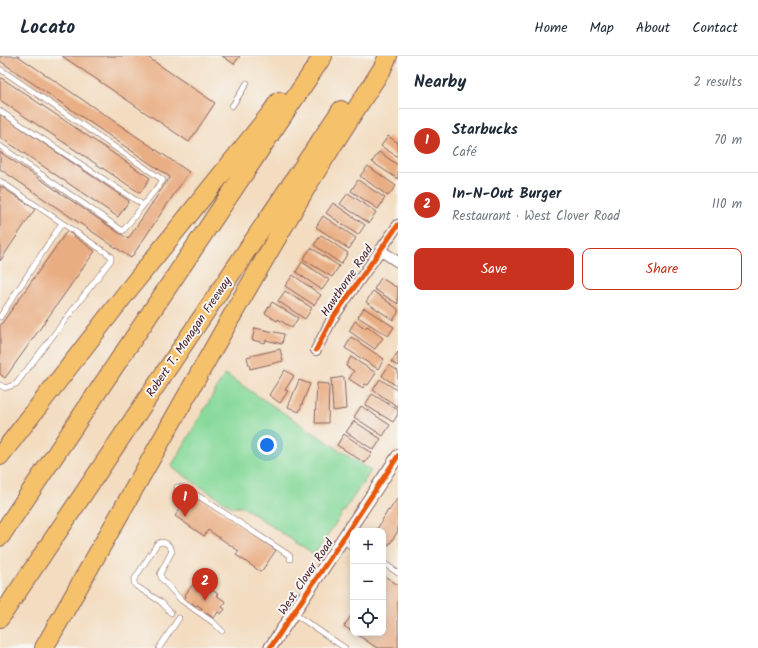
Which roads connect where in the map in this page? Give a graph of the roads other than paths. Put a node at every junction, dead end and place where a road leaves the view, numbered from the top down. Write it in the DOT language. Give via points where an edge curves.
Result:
graph roads {
  1 [pos="310,56"];
  2 [pos="323,56"];
  3 [pos="377,56"];
  4 [pos="388,56"];
  5 [pos="0,69"];
  6 [pos="247,83"];
  7 [pos="232,106"];
  8 [pos="0,111"];
  9 [pos="0,146"];
  10 [pos="0,181"];
  11 [pos="143,205"];
  12 [pos="62,223"];
  13 [pos="398,225"];
  14 [pos="380,250"];
  15 [pos="398,262"];
  16 [pos="0,317"];
  17 [pos="316,350"];
  18 [pos="0,385"];
  19 [pos="0,456"];
  20 [pos="398,456"];
  21 [pos="177,488"];
  22 [pos="0,537"];
  23 [pos="342,540"];
  24 [pos="350,546"];
  25 [pos="290,559"];
  26 [pos="386,565"];
  27 [pos="398,573"];
  28 [pos="171,613"];
  29 [pos="293,613"];
  30 [pos="0,618"];
  31 [pos="179,618"];
  32 [pos="222,631"];
  33 [pos="44,648"];
  34 [pos="159,648"];
  35 [pos="270,648"];
  36 [pos="345,648"];
  1 -- 19 [label="highway" via="270,114 134,282"];
  2 -- 22 [label="highway"];
  3 -- 30 [label="highway, Robert T. Monagan Freeway"];
  4 -- 33 [label="highway" via="249,284"];
  5 -- 11 [label="lane" via="163,180"];
  6 -- 7 [label="lane"];
  8 -- 11 [label="lane"];
  9 -- 11 [label="lane" via="123,231"];
  10 -- 12 [label="lane"];
  12 -- 16 [label="lane"];
  12 -- 18 [label="lane" via="111,256 111,260 16,384 5,388"];
  13 -- 14 [label="street, Hawthorne Road"];
  14 -- 15 [label="street"];
  14 -- 17 [label="street, Hawthorne Road" via="332,319"];
  20 -- 23 [label="street, West Clover Road"];
  21 -- 25 [label="lane" via="186,488 286,553"];
  23 -- 24 [label="lane"];
  23 -- 29 [label="street, West Clover Road"];
  26 -- 27 [label="lane"];
  28 -- 32 [label="lane" via="161,602 134,583 157,544 161,542 171,547 172,551 160,574 162,579 182,600"];
  29 -- 35 [label="street, West Clover Road"];
  29 -- 36 [label="lane"];
  31 -- 34 [label="lane"];
}
